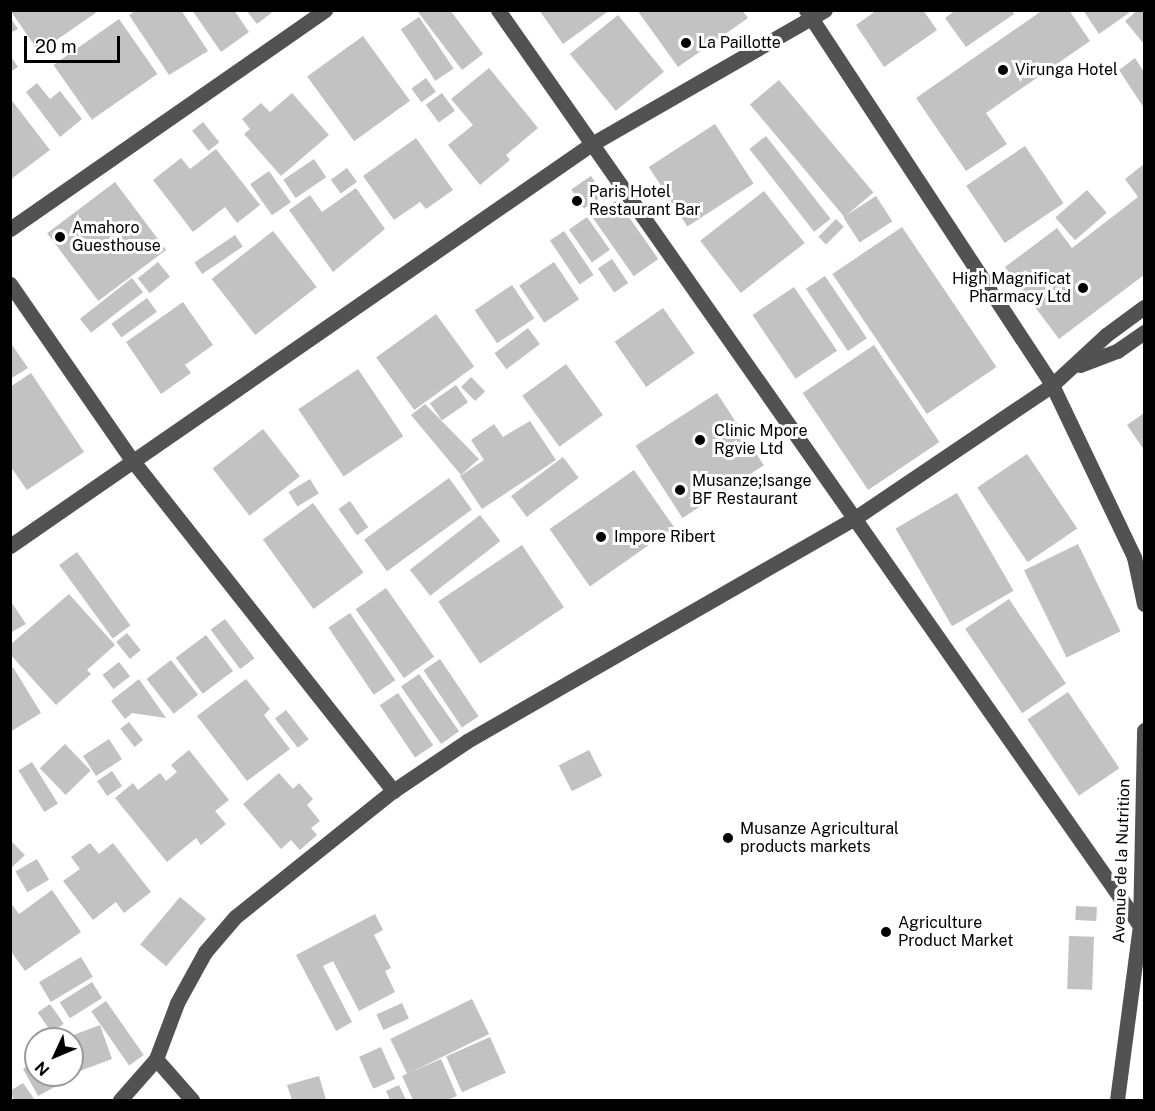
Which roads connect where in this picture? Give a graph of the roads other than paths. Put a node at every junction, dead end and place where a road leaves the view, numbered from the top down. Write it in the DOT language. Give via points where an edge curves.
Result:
graph roads {
  1 [pos="325,10"];
  2 [pos="498,10"];
  3 [pos="814,14"];
  4 [pos="590,145"];
  5 [pos="10,229"];
  6 [pos="10,284"];
  7 [pos="1144,307"];
  8 [pos="1144,332"];
  9 [pos="1074,368"];
  10 [pos="1052,385"];
  11 [pos="132,460"];
  12 [pos="855,518"];
  13 [pos="10,546"];
  14 [pos="1144,604"];
  15 [pos="1144,730"];
  16 [pos="393,791"];
  17 [pos="1140,926"];
  18 [pos="156,1059"];
  19 [pos="120,1101"];
  20 [pos="192,1101"];
  21 [pos="1116,1101"];
  1 -- 5 [label="street"];
  2 -- 4 [label="street"];
  3 -- 4 [label="street"];
  3 -- 10 [label="street"];
  4 -- 11 [label="street"];
  4 -- 12 [label="street"];
  6 -- 11 [label="street"];
  7 -- 9 [label="street" via="1106,335"];
  8 -- 9 [label="street" via="1117,351"];
  9 -- 10 [label="street"];
  10 -- 12 [label="street"];
  10 -- 14 [label="street" via="1134,556"];
  11 -- 13 [label="street"];
  11 -- 16 [label="street"];
  12 -- 16 [label="street" via="467,741"];
  12 -- 17 [label="street"];
  15 -- 17 [label="street, Avenue de la Nutrition"];
  16 -- 18 [label="street" via="235,917 205,952 188,982"];
  17 -- 21 [label="street, Avenue de la Nutrition"];
  18 -- 19 [label="street"];
  18 -- 20 [label="street"];
}
